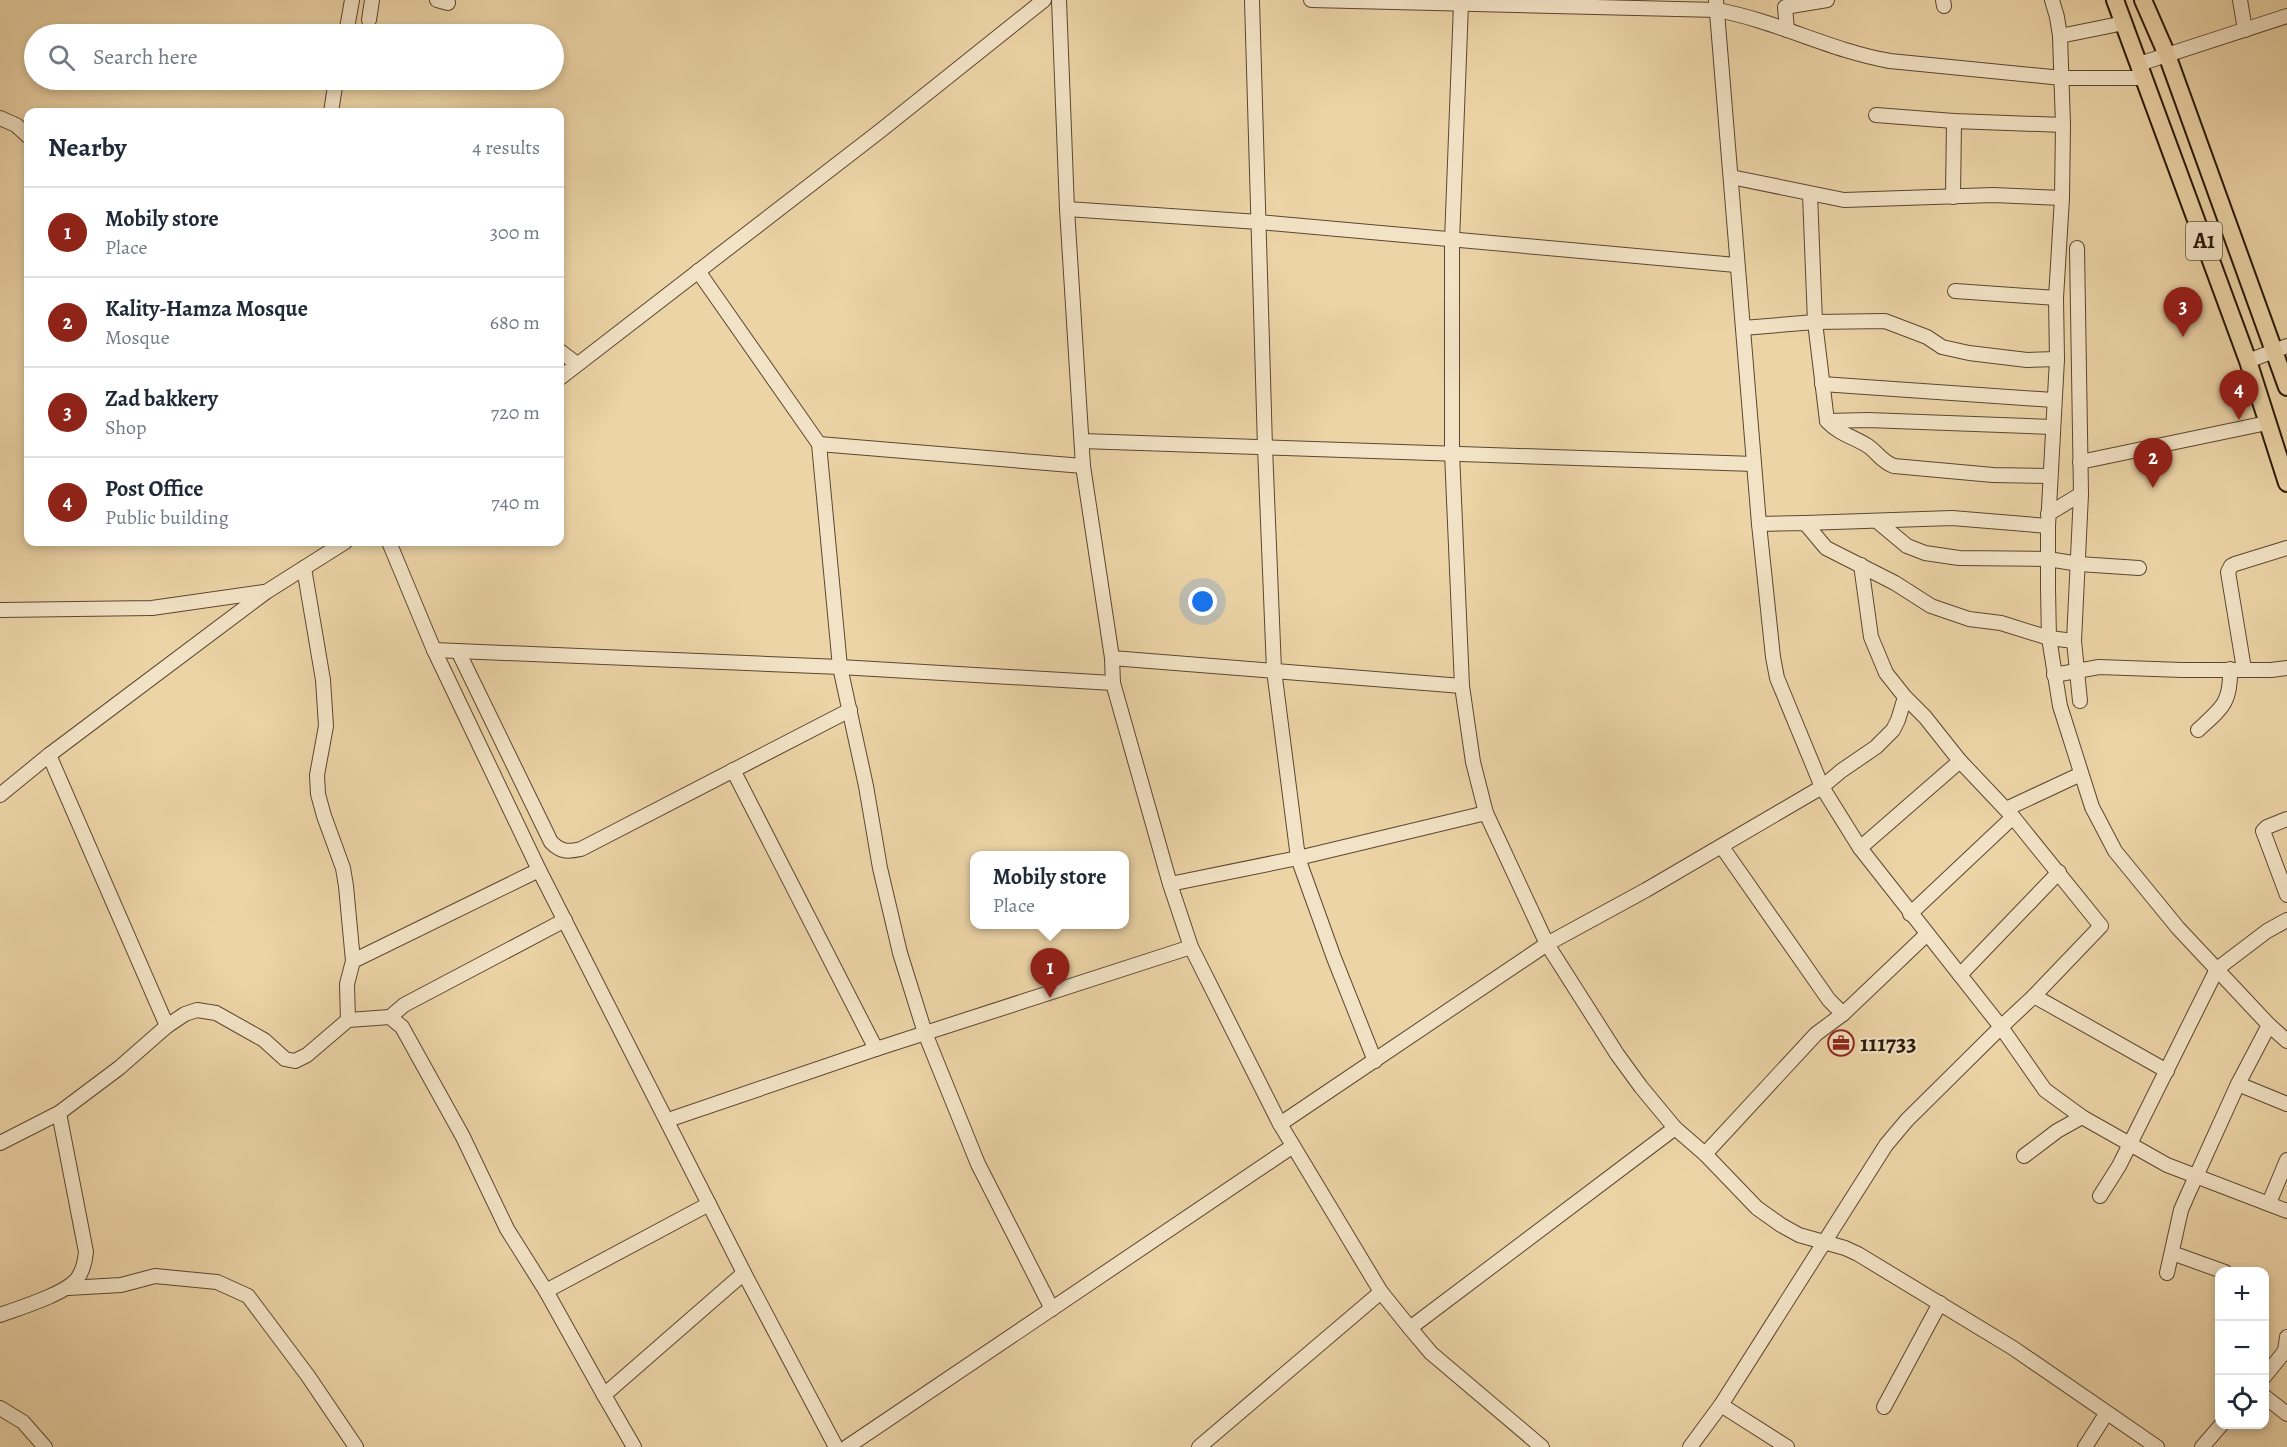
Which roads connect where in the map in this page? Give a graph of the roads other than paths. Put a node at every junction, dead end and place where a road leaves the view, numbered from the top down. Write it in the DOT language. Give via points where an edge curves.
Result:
graph roads {
  1 [pos="352,0"];
  2 [pos="372,0"];
  3 [pos="1044,0"];
  4 [pos="1059,0"];
  5 [pos="1251,0"];
  6 [pos="1311,0"];
  7 [pos="1827,0"];
  8 [pos="2052,0"];
  9 [pos="2115,0"];
  10 [pos="2143,0"];
  11 [pos="2240,0"];
  12 [pos="1540,3"];
  13 [pos="1785,3"];
  14 [pos="1461,4"];
  15 [pos="1717,5"];
  16 [pos="2287,16"];
  17 [pos="369,20"];
  18 [pos="2124,22"];
  19 [pos="348,24"];
  20 [pos="1787,30"];
  21 [pos="2245,30"];
  22 [pos="2060,36"];
  23 [pos="2167,55"];
  24 [pos="2142,71"];
  25 [pos="2062,78"];
  26 [pos="334,90"];
  27 [pos="332,108"];
  28 [pos="1876,116"];
  29 [pos="0,118"];
  30 [pos="1954,121"];
  31 [pos="2063,125"];
  32 [pos="24,132"];
  33 [pos="1731,177"];
  34 [pos="1810,194"];
  35 [pos="1953,197"];
  36 [pos="2062,198"];
  37 [pos="1067,209"];
  38 [pos="1259,222"];
  39 [pos="1452,241"];
  40 [pos="2077,248"];
  41 [pos="1736,265"];
  42 [pos="698,271"];
  43 [pos="1955,291"];
  44 [pos="2056,298"];
  45 [pos="1815,322"];
  46 [pos="1743,328"];
  47 [pos="2281,348"];
  48 [pos="564,354"];
  49 [pos="2057,359"];
  50 [pos="2247,361"];
  51 [pos="577,364"];
  52 [pos="564,375"];
  53 [pos="1822,384"];
  54 [pos="2287,387"];
  55 [pos="2053,400"];
  56 [pos="1827,421"];
  57 [pos="2267,423"];
  58 [pos="2052,427"];
  59 [pos="1082,441"];
  60 [pos="819,444"];
  61 [pos="1264,447"];
  62 [pos="1452,453"];
  63 [pos="2080,462"];
  64 [pos="1754,464"];
  65 [pos="1083,466"];
  66 [pos="2050,476"];
  67 [pos="2287,483"];
  68 [pos="2081,494"];
  69 [pos="1877,520"];
  70 [pos="2048,520"];
  71 [pos="1804,523"];
  72 [pos="1759,524"];
  73 [pos="339,546"];
  74 [pos="391,546"];
  75 [pos="2287,548"];
  76 [pos="2048,559"];
  77 [pos="2079,564"];
  78 [pos="1861,565"];
  79 [pos="304,568"];
  80 [pos="2139,568"];
  81 [pos="266,592"];
  82 [pos="0,610"];
  83 [pos="2049,638"];
  84 [pos="2074,641"];
  85 [pos="434,650"];
  86 [pos="458,651"];
  87 [pos="1112,658"];
  88 [pos="840,667"];
  89 [pos="2287,668"];
  90 [pos="2237,669"];
  91 [pos="1274,670"];
  92 [pos="2077,672"];
  93 [pos="2054,675"];
  94 [pos="1113,683"];
  95 [pos="1462,686"];
  96 [pos="1905,697"];
  97 [pos="2080,701"];
  98 [pos="850,710"];
  99 [pos="2198,730"];
  100 [pos="49,755"];
  101 [pos="1960,761"];
  102 [pos="733,770"];
  103 [pos="2081,774"];
  104 [pos="1822,788"];
  105 [pos="0,795"];
  106 [pos="1486,813"];
  107 [pos="2009,813"];
  108 [pos="2287,819"];
  109 [pos="1722,847"];
  110 [pos="1860,848"];
  111 [pos="1298,858"];
  112 [pos="539,870"];
  113 [pos="2059,872"];
  114 [pos="1170,884"];
  115 [pos="2287,895"];
  116 [pos="1910,914"];
  117 [pos="565,920"];
  118 [pos="2287,920"];
  119 [pos="1927,934"];
  120 [pos="1547,944"];
  121 [pos="1191,947"];
  122 [pos="353,961"];
  123 [pos="2217,969"];
  124 [pos="1960,975"];
  125 [pos="2034,996"];
  126 [pos="1843,1014"];
  127 [pos="390,1017"];
  128 [pos="348,1020"];
  129 [pos="2269,1025"];
  130 [pos="167,1026"];
  131 [pos="2001,1027"];
  132 [pos="925,1033"];
  133 [pos="2287,1041"];
  134 [pos="876,1049"];
  135 [pos="1375,1061"];
  136 [pos="2167,1071"];
  137 [pos="2238,1084"];
  138 [pos="2287,1104"];
  139 [pos="59,1113"];
  140 [pos="2082,1117"];
  141 [pos="668,1120"];
  142 [pos="1280,1124"];
  143 [pos="1676,1128"];
  144 [pos="0,1143"];
  145 [pos="2129,1143"];
  146 [pos="1293,1146"];
  147 [pos="1705,1154"];
  148 [pos="2024,1156"];
  149 [pos="2287,1160"];
  150 [pos="2197,1177"];
  151 [pos="2100,1196"];
  152 [pos="2269,1203"];
  153 [pos="710,1204"];
  154 [pos="2287,1211"];
  155 [pos="1825,1243"];
  156 [pos="2172,1253"];
  157 [pos="2215,1268"];
  158 [pos="744,1273"];
  159 [pos="2167,1273"];
  160 [pos="68,1288"];
  161 [pos="546,1291"];
  162 [pos="1381,1292"];
  163 [pos="1940,1303"];
  164 [pos="1052,1309"];
  165 [pos="0,1316"];
  166 [pos="1410,1328"];
  167 [pos="2287,1337"];
  168 [pos="2267,1375"];
  169 [pos="604,1395"];
  170 [pos="2269,1399"];
  171 [pos="1720,1405"];
  172 [pos="1884,1407"];
  173 [pos="0,1408"];
  174 [pos="2106,1414"];
  175 [pos="2287,1414"];
  176 [pos="2218,1429"];
  177 [pos="854,1445"];
  178 [pos="45,1447"];
  179 [pos="356,1447"];
  180 [pos="634,1447"];
  181 [pos="836,1447"];
  182 [pos="1199,1447"];
  183 [pos="1542,1447"];
  184 [pos="1690,1447"];
  185 [pos="1787,1447"];
  186 [pos="2085,1447"];
  187 [pos="2157,1447"];
  188 [pos="2202,1447"];
  1 -- 19 [label="street"];
  2 -- 17 [label="street"];
  3 -- 42 [label="street"];
  4 -- 37 [label="street"];
  5 -- 38 [label="street"];
  6 -- 14 [label="street"];
  7 -- 13 [label="street"];
  8 -- 22 [label="street"];
  9 -- 18 [label="main road, A1"];
  10 -- 23 [label="main road, A1"];
  11 -- 21 [label="street"];
  12 -- 14 [label="street"];
  12 -- 15 [label="street"];
  13 -- 20 [label="street"];
  14 -- 39 [label="street"];
  15 -- 20 [label="street"];
  15 -- 33 [label="street"];
  16 -- 21 [label="street"];
  18 -- 22 [label="street"];
  18 -- 24 [label="main road, A1"];
  20 -- 25 [label="street" via="1890,62"];
  21 -- 23 [label="street"];
  22 -- 25 [label="street"];
  23 -- 24 [label="street"];
  23 -- 47 [label="main road, A1"];
  24 -- 25 [label="street"];
  24 -- 50 [label="main road, A1"];
  25 -- 31 [label="street"];
  26 -- 27 [label="street"];
  28 -- 30 [label="street"];
  29 -- 32 [label="street"];
  30 -- 31 [label="street"];
  30 -- 35 [label="street"];
  31 -- 36 [label="street"];
  33 -- 34 [label="street"];
  33 -- 41 [label="street"];
  34 -- 35 [label="street" via="1868,201"];
  34 -- 45 [label="street"];
  35 -- 36 [label="street"];
  36 -- 44 [label="street"];
  37 -- 38 [label="street"];
  37 -- 59 [label="street"];
  38 -- 39 [label="street"];
  38 -- 61 [label="street"];
  39 -- 41 [label="street"];
  39 -- 62 [label="street"];
  40 -- 63 [label="street"];
  41 -- 46 [label="street"];
  42 -- 51 [label="street"];
  42 -- 60 [label="street"];
  43 -- 44 [label="street"];
  44 -- 49 [label="street"];
  45 -- 46 [label="street"];
  45 -- 49 [label="street" via="1885,321 1942,346 1969,353 2027,360"];
  45 -- 53 [label="street"];
  46 -- 64 [label="street"];
  47 -- 50 [label="street"];
  47 -- 54 [label="main road, A1"];
  48 -- 51 [label="street"];
  49 -- 55 [label="street"];
  50 -- 57 [label="main road, A1"];
  51 -- 52 [label="street"];
  53 -- 55 [label="street"];
  53 -- 56 [label="street"];
  55 -- 58 [label="street"];
  56 -- 58 [label="street"];
  56 -- 66 [label="street" via="1894,466"];
  57 -- 63 [label="street"];
  57 -- 67 [label="main road, A1"];
  58 -- 66 [label="street"];
  59 -- 61 [label="street"];
  59 -- 65 [label="street"];
  60 -- 65 [label="street"];
  60 -- 88 [label="street"];
  61 -- 62 [label="street"];
  61 -- 91 [label="street"];
  62 -- 64 [label="street"];
  62 -- 95 [label="street"];
  63 -- 68 [label="street"];
  64 -- 72 [label="street"];
  65 -- 87 [label="street"];
  66 -- 70 [label="street"];
  68 -- 70 [label="street"];
  68 -- 77 [label="street"];
  69 -- 70 [label="street"];
  69 -- 71 [label="street"];
  69 -- 76 [label="street" via="1907,546 1925,553 1959,558"];
  70 -- 76 [label="street"];
  71 -- 72 [label="street"];
  71 -- 78 [label="street" via="1826,548"];
  72 -- 104 [label="street" via="1777,678"];
  73 -- 79 [label="street"];
  74 -- 85 [label="street"];
  75 -- 90 [label="street" via="2230,566"];
  76 -- 77 [label="street"];
  76 -- 83 [label="street"];
  77 -- 80 [label="street"];
  77 -- 84 [label="street"];
  78 -- 83 [label="street" via="1949,614 2008,624"];
  78 -- 96 [label="street" via="1871,637 1886,673"];
  79 -- 81 [label="street"];
  79 -- 122 [label="street" via="323,680 326,726 317,775 318,794 344,868"];
  81 -- 82 [label="street" via="152,608"];
  81 -- 100 [label="street"];
  83 -- 84 [label="street"];
  83 -- 93 [label="street"];
  84 -- 92 [label="street"];
  85 -- 86 [label="street"];
  85 -- 112 [label="street"];
  86 -- 88 [label="street"];
  86 -- 102 [label="street" via="551,842 559,850 581,849"];
  87 -- 91 [label="street"];
  87 -- 94 [label="street"];
  88 -- 94 [label="street"];
  88 -- 98 [label="street"];
  89 -- 90 [label="street"];
  90 -- 92 [label="street" via="2115,667"];
  90 -- 99 [label="street" via="2227,699"];
  91 -- 95 [label="street"];
  91 -- 111 [label="street"];
  92 -- 93 [label="street"];
  92 -- 97 [label="street"];
  93 -- 103 [label="street" via="2065,727"];
  94 -- 114 [label="street"];
  95 -- 106 [label="street" via="1473,762"];
  96 -- 101 [label="street"];
  96 -- 104 [label="street" via="1893,730"];
  98 -- 102 [label="street"];
  98 -- 132 [label="street" via="880,868"];
  100 -- 105 [label="street"];
  100 -- 130 [label="street"];
  101 -- 107 [label="street"];
  101 -- 110 [label="street"];
  102 -- 134 [label="street"];
  103 -- 107 [label="street"];
  103 -- 123 [label="street" via="2092,807 2115,851"];
  104 -- 109 [label="street"];
  104 -- 110 [label="street"];
  106 -- 111 [label="street"];
  106 -- 120 [label="street"];
  107 -- 113 [label="street"];
  107 -- 116 [label="street"];
  108 -- 115 [label="street" via="2263,831"];
  109 -- 120 [label="street"];
  109 -- 126 [label="street" via="1829,1000"];
  110 -- 116 [label="street"];
  111 -- 114 [label="street"];
  111 -- 135 [label="street"];
  112 -- 117 [label="street"];
  112 -- 122 [label="street"];
  113 -- 124 [label="street"];
  113 -- 125 [label="street" via="2101,926"];
  114 -- 121 [label="street"];
  116 -- 119 [label="street"];
  117 -- 127 [label="street" via="404,1005"];
  117 -- 141 [label="street"];
  118 -- 123 [label="street"];
  119 -- 124 [label="street"];
  119 -- 126 [label="street"];
  120 -- 135 [label="street"];
  120 -- 143 [label="street" via="1617,1054"];
  121 -- 132 [label="street"];
  121 -- 142 [label="street"];
  122 -- 128 [label="street" via="347,984"];
  123 -- 129 [label="street"];
  123 -- 136 [label="street"];
  124 -- 131 [label="street"];
  125 -- 131 [label="street"];
  125 -- 136 [label="street"];
  126 -- 147 [label="street" via="1816,1034"];
  127 -- 128 [label="street"];
  127 -- 161 [label="street" via="402,1027 463,1137 507,1228"];
  128 -- 130 [label="street" via="295,1061 285,1059 264,1040 216,1013 197,1010"];
  129 -- 133 [label="street"];
  129 -- 137 [label="street"];
  130 -- 139 [label="street"];
  131 -- 140 [label="street" via="2045,1090"];
  131 -- 155 [label="street" via="1886,1145"];
  132 -- 134 [label="street"];
  132 -- 164 [label="street" via="978,1164"];
  134 -- 141 [label="street"];
  135 -- 142 [label="street"];
  136 -- 145 [label="street"];
  137 -- 138 [label="street"];
  137 -- 150 [label="street"];
  139 -- 144 [label="street"];
  139 -- 160 [label="street" via="86,1252 78,1278"];
  140 -- 145 [label="street"];
  140 -- 148 [label="street"];
  141 -- 153 [label="street"];
  142 -- 146 [label="street"];
  143 -- 147 [label="street"];
  143 -- 166 [label="street"];
  145 -- 150 [label="street"];
  145 -- 151 [label="street"];
  146 -- 162 [label="street"];
  146 -- 164 [label="street"];
  147 -- 155 [label="street" via="1757,1208 1799,1235"];
  149 -- 152 [label="street"];
  150 -- 152 [label="street"];
  150 -- 156 [label="street" via="2181,1210"];
  152 -- 154 [label="street"];
  153 -- 158 [label="street"];
  153 -- 161 [label="street"];
  155 -- 163 [label="street" via="1858,1254"];
  155 -- 171 [label="street"];
  156 -- 157 [label="street"];
  156 -- 159 [label="street"];
  158 -- 169 [label="street"];
  158 -- 181 [label="street"];
  160 -- 165 [label="street"];
  160 -- 179 [label="street" via="121,1285 155,1276 218,1282 248,1296"];
  161 -- 169 [label="street"];
  162 -- 166 [label="street"];
  162 -- 182 [label="street"];
  163 -- 172 [label="street"];
  163 -- 174 [label="street" via="2013,1347"];
  164 -- 177 [label="street"];
  166 -- 183 [label="street" via="1431,1353"];
  167 -- 168 [label="street" via="2285,1351"];
  169 -- 180 [label="street"];
  170 -- 175 [label="street"];
  171 -- 184 [label="street"];
  171 -- 185 [label="street"];
  173 -- 178 [label="street" via="23,1422"];
  174 -- 186 [label="street"];
  174 -- 187 [label="street"];
  176 -- 188 [label="street"];
}
